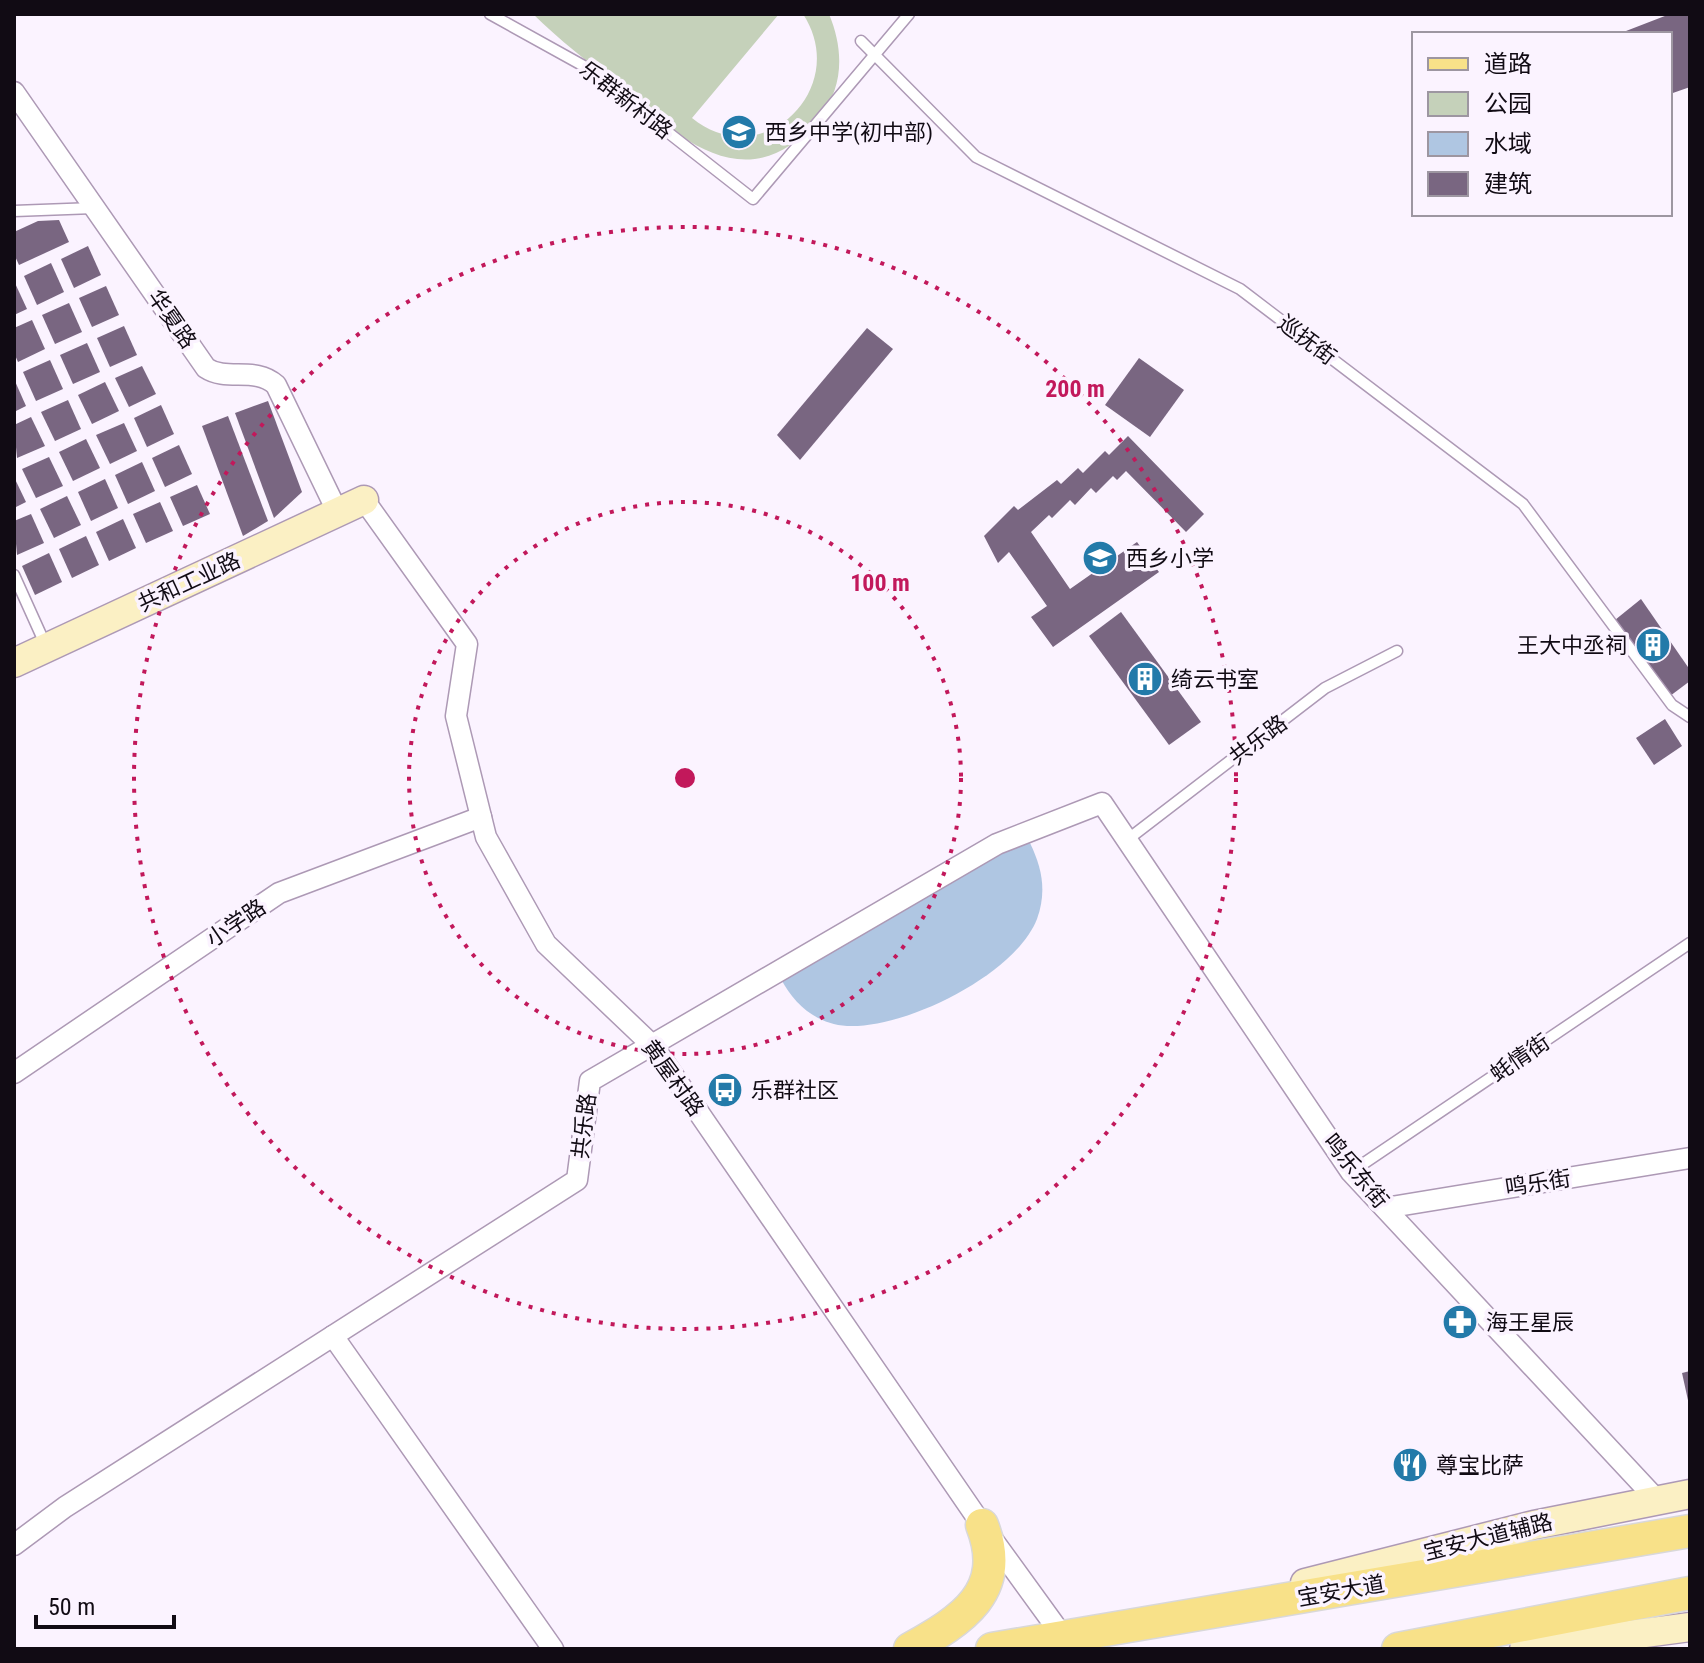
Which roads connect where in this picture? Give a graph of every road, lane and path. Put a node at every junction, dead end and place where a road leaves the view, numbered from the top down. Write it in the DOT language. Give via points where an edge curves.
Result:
graph roads {
  1 [pos="490,14"];
  2 [pos="909,14"];
  3 [pos="861,41"];
  4 [pos="876,56"];
  5 [pos="14,92"];
  6 [pos="94,208"];
  7 [pos="14,211"];
  8 [pos="364,500"];
  9 [pos="338,513"];
  10 [pos="14,575"];
  11 [pos="47,648"];
  12 [pos="1397,651"];
  13 [pos="14,663"];
  14 [pos="1690,717"];
  15 [pos="1102,803"];
  16 [pos="481,817"];
  17 [pos="1127,840"];
  18 [pos="1690,943"];
  19 [pos="653,1046"];
  20 [pos="14,1073"];
  21 [pos="1690,1158"];
  22 [pos="1351,1172"];
  23 [pos="1385,1208"];
  24 [pos="333,1336"];
  25 [pos="1690,1494"];
  26 [pos="1657,1500"];
  27 [pos="982,1525"];
  28 [pos="1690,1531"];
  29 [pos="14,1545"];
  30 [pos="1690,1593"];
  31 [pos="1147,1624"];
  32 [pos="1690,1627"];
  33 [pos="1645,1642"];
  34 [pos="1067,1645"];
  35 [pos="553,1649"];
  36 [pos="910,1649"];
  37 [pos="992,1649"];
  38 [pos="1398,1649"];
  39 [pos="1524,1649"];
  1 -- 4 [label="lane, 乐群新村路" via="582,65 753,199"];
  2 -- 4 [label="lane"];
  3 -- 4 [label="lane, 巡抚街"];
  4 -- 14 [label="lane, 巡抚街" via="976,157 1240,289 1523,504 1672,705"];
  5 -- 6 [label="street, 华夏路"];
  6 -- 7 [label="lane"];
  6 -- 9 [label="street, 华夏路" via="206,368 213,373 257,374 276,385"];
  8 -- 9 [label="main road, 共和工业路"];
  8 -- 16 [label="street, 黄屋村路" via="467,644 456,716"];
  9 -- 11 [label="main road, 共和工业路"];
  10 -- 11 [label="lane"];
  11 -- 13 [label="main road, 共和工业路"];
  12 -- 17 [label="lane, 共乐路" via="1325,688"];
  15 -- 17 [label="street, 鸣乐东街"];
  15 -- 19 [label="street, 共乐路" via="997,844"];
  16 -- 19 [label="street, 黄屋村路" via="486,837 546,944"];
  16 -- 20 [label="street, 小学路" via="279,893"];
  17 -- 22 [label="street, 鸣乐东街"];
  18 -- 22 [label="lane, 蚝情街"];
  19 -- 24 [label="street, 共乐路" via="590,1081 577,1180"];
  19 -- 27 [label="street, 黄屋村路"];
  21 -- 23 [label="street, 鸣乐街"];
  22 -- 23 [label="street, 鸣乐东街"];
  23 -- 26 [label="street, 鸣乐东街"];
  24 -- 29 [label="street, 共乐路"];
  24 -- 35 [label="street"];
  25 -- 26 [label="main road, 宝安大道辅路"];
  26 -- 31 [label="main road, 宝安大道辅路" via="1495,1535"];
  27 -- 34 [label="street, 黄屋村路"];
  27 -- 36 [label="main road" via="989,1561 983,1592 955,1622"];
  28 -- 31 [label="main road, 宝安大道"];
  30 -- 38 [label="main road"];
  31 -- 34 [label="main road, 宝安大道"];
  32 -- 33 [label="main road"];
  33 -- 39 [label="main road"];
  34 -- 37 [label="main road, 宝安大道"];
}
